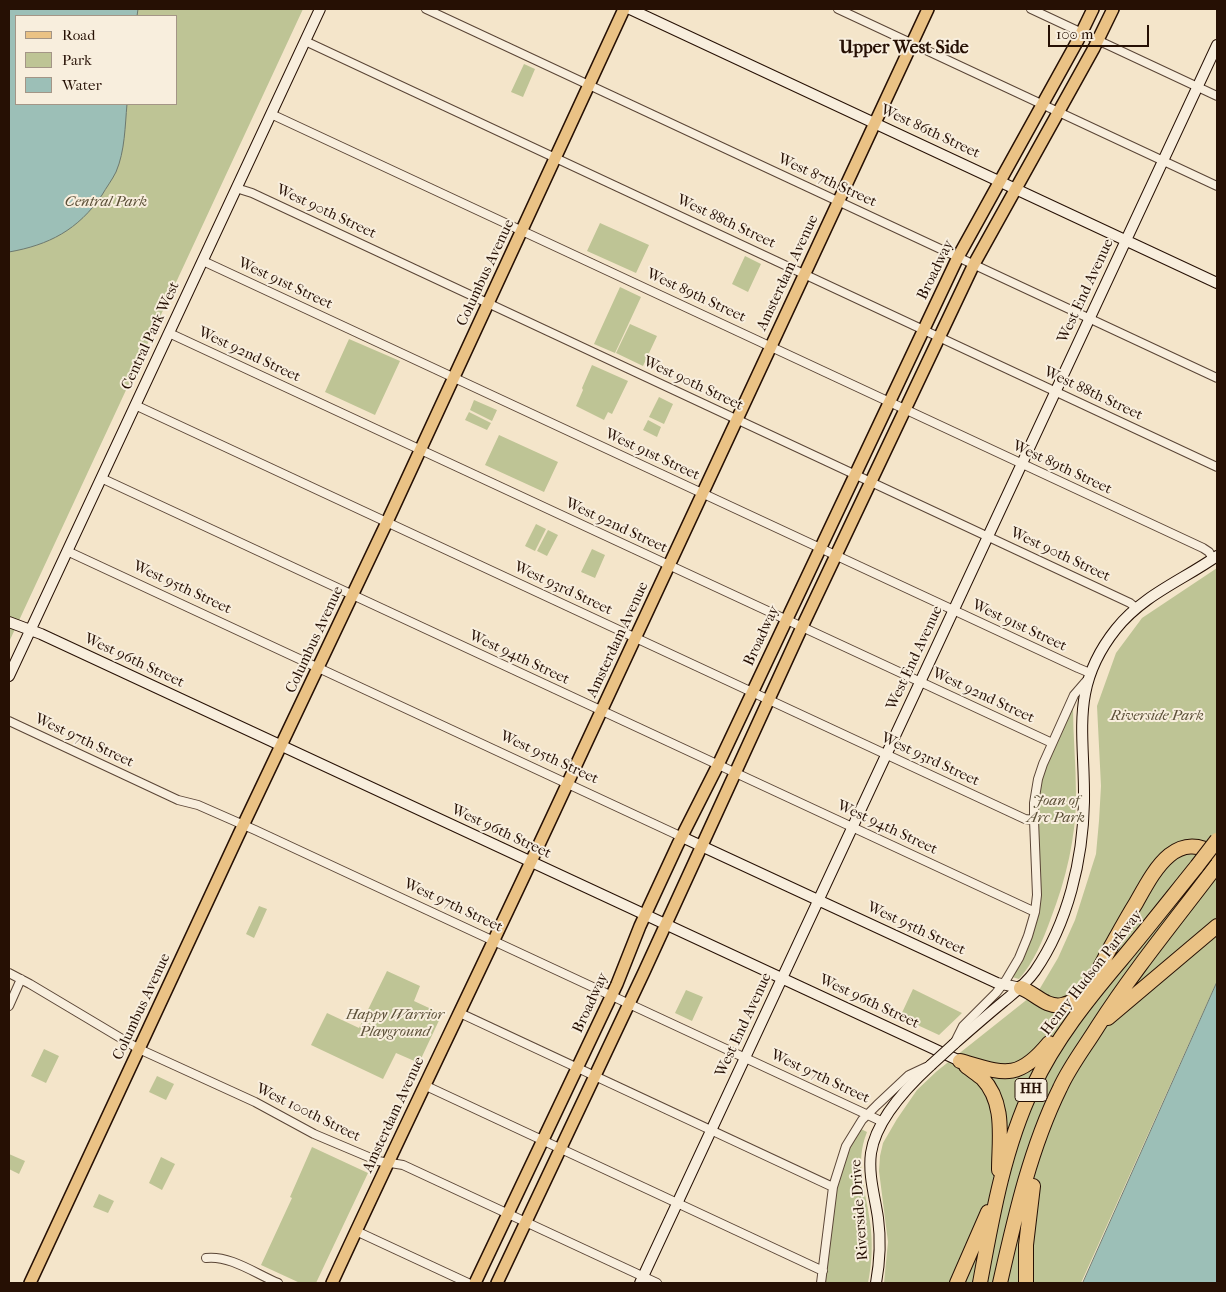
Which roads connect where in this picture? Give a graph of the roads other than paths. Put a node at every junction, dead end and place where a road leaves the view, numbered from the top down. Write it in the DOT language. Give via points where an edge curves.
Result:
graph roads {
  1 [pos="320,9"];
  2 [pos="426,9"];
  3 [pos="624,9"];
  4 [pos="630,9"];
  5 [pos="838,9"];
  6 [pos="928,9"];
  7 [pos="1031,9"];
  8 [pos="1093,9"];
  9 [pos="1113,9"];
  10 [pos="1082,32"];
  11 [pos="1098,40"];
  12 [pos="305,41"];
  13 [pos="912,43"];
  14 [pos="1217,45"];
  15 [pos="590,85"];
  16 [pos="1197,87"];
  17 [pos="1217,96"];
  18 [pos="1043,104"];
  19 [pos="1058,112"];
  20 [pos="271,114"];
  21 [pos="875,123"];
  22 [pos="555,158"];
  23 [pos="1163,160"];
  24 [pos="1000,182"];
  25 [pos="1217,186"];
  26 [pos="236,188"];
  27 [pos="1016,189"];
  28 [pos="838,201"];
  29 [pos="522,231"];
  30 [pos="1126,240"];
  31 [pos="958,257"];
  32 [pos="203,261"];
  33 [pos="974,264"];
  34 [pos="804,274"];
  35 [pos="1217,283"];
  36 [pos="489,304"];
  37 [pos="1090,318"];
  38 [pos="924,330"];
  39 [pos="169,333"];
  40 [pos="939,337"];
  41 [pos="770,346"];
  42 [pos="454,378"];
  43 [pos="1217,378"];
  44 [pos="1056,392"];
  45 [pos="890,402"];
  46 [pos="135,405"];
  47 [pos="905,409"];
  48 [pos="736,419"];
  49 [pos="420,450"];
  50 [pos="1021,464"];
  51 [pos="1217,467"];
  52 [pos="855,474"];
  53 [pos="101,478"];
  54 [pos="871,482"];
  55 [pos="702,493"];
  56 [pos="387,522"];
  57 [pos="988,536"];
  58 [pos="820,548"];
  59 [pos="67,551"];
  60 [pos="836,556"];
  61 [pos="1215,558"];
  62 [pos="669,566"];
  63 [pos="352,595"];
  64 [pos="1136,608"];
  65 [pos="953,610"];
  66 [pos="786,620"];
  67 [pos="9,622"];
  68 [pos="802,627"];
  69 [pos="30,629"];
  70 [pos="635,638"];
  71 [pos="318,668"];
  72 [pos="9,676"];
  73 [pos="1089,676"];
  74 [pos="920,682"];
  75 [pos="752,692"];
  76 [pos="770,701"];
  77 [pos="601,711"];
  78 [pos="9,721"];
  79 [pos="1052,743"];
  80 [pos="282,746"];
  81 [pos="886,755"];
  82 [pos="718,765"];
  83 [pos="735,774"];
  84 [pos="568,784"];
  85 [pos="1034,820"];
  86 [pos="244,825"];
  87 [pos="852,828"];
  88 [pos="682,837"];
  89 [pos="1217,840"];
  90 [pos="703,846"];
  91 [pos="1217,855"];
  92 [pos="531,862"];
  93 [pos="1213,870"];
  94 [pos="818,901"];
  95 [pos="1035,912"];
  96 [pos="645,916"];
  97 [pos="666,926"];
  98 [pos="1217,926"];
  99 [pos="494,940"];
  100 [pos="9,973"];
  101 [pos="21,979"];
  102 [pos="782,979"];
  103 [pos="1002,985"];
  104 [pos="1020,988"];
  105 [pos="612,995"];
  106 [pos="629,1004"];
  107 [pos="9,1006"];
  108 [pos="1083,1006"];
  109 [pos="460,1013"];
  110 [pos="1098,1027"];
  111 [pos="954,1044"];
  112 [pos="139,1049"];
  113 [pos="745,1058"];
  114 [pos="960,1061"];
  115 [pos="930,1065"];
  116 [pos="577,1068"];
  117 [pos="594,1076"];
  118 [pos="424,1085"];
  119 [pos="868,1115"];
  120 [pos="883,1122"];
  121 [pos="711,1130"];
  122 [pos="543,1141"];
  123 [pos="1036,1148"];
  124 [pos="560,1149"];
  125 [pos="389,1161"];
  126 [pos="1000,1183"];
  127 [pos="832,1187"];
  128 [pos="677,1203"];
  129 [pos="995,1203"];
  130 [pos="508,1214"];
  131 [pos="526,1222"];
  132 [pos="356,1231"];
  133 [pos="206,1258"];
  134 [pos="823,1271"];
  135 [pos="641,1280"];
  136 [pos="30,1283"];
  137 [pos="278,1283"];
  138 [pos="332,1283"];
  139 [pos="468,1283"];
  140 [pos="475,1283"];
  141 [pos="497,1283"];
  142 [pos="657,1283"];
  143 [pos="822,1283"];
  144 [pos="876,1283"];
  145 [pos="957,1283"];
  146 [pos="980,1283"];
  147 [pos="1000,1283"];
  148 [pos="1026,1283"];
  1 -- 12 [label="main road, Central Park West"];
  2 -- 15 [label="street, West 87th Street"];
  3 -- 15 [label="main road, Columbus Avenue"];
  4 -- 21 [label="main road, West 86th Street"];
  5 -- 13 [label="street"];
  6 -- 13 [label="main road, Amsterdam Avenue"];
  7 -- 10 [label="street"];
  8 -- 10 [label="main road, Broadway"];
  9 -- 11 [label="main road, Broadway"];
  10 -- 11 [label="street"];
  10 -- 18 [label="main road, Broadway"];
  11 -- 16 [label="street"];
  11 -- 19 [label="main road, Broadway"];
  12 -- 20 [label="main road, Central Park West"];
  12 -- 22 [label="street, West 88th Street"];
  13 -- 18 [label="street"];
  13 -- 21 [label="main road, Amsterdam Avenue"];
  14 -- 16 [label="main road, West End Avenue"];
  15 -- 22 [label="main road, Columbus Avenue"];
  15 -- 28 [label="street, West 87th Street"];
  16 -- 17 [label="street"];
  16 -- 23 [label="main road, West End Avenue"];
  18 -- 19 [label="street"];
  18 -- 24 [label="main road, Broadway"];
  19 -- 23 [label="street"];
  19 -- 27 [label="main road, Broadway"];
  20 -- 26 [label="main road, Central Park West"];
  20 -- 29 [label="street, West 89th Street"];
  21 -- 24 [label="main road, West 86th Street"];
  21 -- 28 [label="main road, Amsterdam Avenue"];
  22 -- 29 [label="main road, Columbus Avenue"];
  22 -- 34 [label="street, West 88th Street"];
  23 -- 25 [label="street"];
  23 -- 30 [label="main road, West End Avenue"];
  24 -- 27 [label="main road, West 86th Street"];
  24 -- 31 [label="main road, Broadway"];
  26 -- 32 [label="main road, Central Park West"];
  26 -- 36 [label="street, West 90th Street"];
  27 -- 30 [label="main road, West 86th Street"];
  27 -- 33 [label="main road, Broadway"];
  28 -- 31 [label="street, West 87th Street"];
  28 -- 34 [label="main road, Amsterdam Avenue"];
  29 -- 36 [label="main road, Columbus Avenue"];
  29 -- 41 [label="street, West 89th Street"];
  30 -- 35 [label="main road, West 86th Street"];
  30 -- 37 [label="main road, West End Avenue"];
  31 -- 33 [label="street, West 87th Street"];
  31 -- 38 [label="main road, Broadway"];
  32 -- 39 [label="main road, Central Park West"];
  32 -- 42 [label="street, West 91st Street"];
  33 -- 37 [label="street, West 87th Street"];
  33 -- 40 [label="main road, Broadway"];
  34 -- 38 [label="street, West 88th Street"];
  34 -- 41 [label="main road, Amsterdam Avenue"];
  36 -- 42 [label="main road, Columbus Avenue"];
  36 -- 48 [label="street, West 90th Street"];
  37 -- 43 [label="street, West 87th Street"];
  37 -- 44 [label="main road, West End Avenue"];
  38 -- 40 [label="street, West 88th Street"];
  38 -- 45 [label="main road, Broadway"];
  39 -- 46 [label="main road, Central Park West"];
  39 -- 49 [label="street, West 92nd Street"];
  40 -- 44 [label="street, West 88th Street"];
  40 -- 47 [label="main road, Broadway"];
  41 -- 45 [label="street, West 89th Street"];
  41 -- 48 [label="main road, Amsterdam Avenue"];
  42 -- 49 [label="main road, Columbus Avenue"];
  42 -- 55 [label="street, West 91st Street"];
  44 -- 50 [label="main road, West End Avenue"];
  44 -- 51 [label="street, West 88th Street"];
  45 -- 47 [label="street, West 89th Street"];
  45 -- 52 [label="main road, Broadway"];
  46 -- 53 [label="main road, Central Park West"];
  46 -- 56 [label="street, West 93rd Street"];
  47 -- 50 [label="street, West 89th Street"];
  47 -- 54 [label="main road, Broadway"];
  48 -- 52 [label="street, West 90th Street"];
  48 -- 55 [label="main road, Amsterdam Avenue"];
  49 -- 56 [label="main road, Columbus Avenue"];
  49 -- 62 [label="street, West 92nd Street"];
  50 -- 57 [label="main road, West End Avenue"];
  50 -- 61 [label="street, West 89th Street" via="1203,548"];
  52 -- 54 [label="street, West 90th Street"];
  52 -- 58 [label="main road, Broadway"];
  53 -- 59 [label="main road, Central Park West"];
  53 -- 63 [label="street, West 94th Street"];
  54 -- 57 [label="street, West 90th Street"];
  54 -- 60 [label="main road, Broadway"];
  55 -- 58 [label="street, West 91st Street"];
  55 -- 62 [label="main road, Amsterdam Avenue"];
  56 -- 63 [label="main road, Columbus Avenue"];
  56 -- 70 [label="street, West 93rd Street"];
  57 -- 64 [label="street, West 90th Street"];
  57 -- 65 [label="main road, West End Avenue"];
  58 -- 60 [label="street, West 91st Street"];
  58 -- 66 [label="main road, Broadway"];
  59 -- 69 [label="main road, Central Park West"];
  59 -- 71 [label="street, West 95th Street"];
  60 -- 65 [label="street, West 91st Street"];
  60 -- 68 [label="main road, Broadway"];
  61 -- 64 [label="main road, Riverside Drive"];
  62 -- 66 [label="street, West 92nd Street"];
  62 -- 70 [label="main road, Amsterdam Avenue"];
  63 -- 71 [label="main road, Columbus Avenue"];
  63 -- 77 [label="street, West 94th Street"];
  64 -- 73 [label="main road, Riverside Drive" via="1110,637"];
  65 -- 73 [label="street, West 91st Street"];
  65 -- 74 [label="main road, West End Avenue"];
  66 -- 68 [label="street, West 92nd Street"];
  66 -- 75 [label="main road, Broadway"];
  67 -- 69 [label="main road, West 96th Street"];
  68 -- 74 [label="street, West 92nd Street"];
  68 -- 76 [label="main road, Broadway"];
  69 -- 72 [label="main road, Central Park West"];
  69 -- 80 [label="main road, West 96th Street"];
  70 -- 75 [label="street, West 93rd Street"];
  70 -- 77 [label="main road, Amsterdam Avenue"];
  71 -- 80 [label="main road, Columbus Avenue"];
  71 -- 84 [label="street, West 95th Street"];
  73 -- 79 [label="street, Riverside Drive" via="1074,695"];
  73 -- 104 [label="main road, Riverside Drive" via="1082,702 1084,813 1076,870 1053,939 1034,972"];
  74 -- 79 [label="street, West 92nd Street"];
  74 -- 81 [label="main road, West End Avenue"];
  75 -- 76 [label="street, West 93rd Street"];
  75 -- 82 [label="main road, Broadway"];
  76 -- 81 [label="street, West 93rd Street"];
  76 -- 83 [label="main road, Broadway"];
  77 -- 82 [label="street, West 94th Street"];
  77 -- 84 [label="main road, Amsterdam Avenue"];
  78 -- 86 [label="street, West 97th Street" via="178,800"];
  79 -- 85 [label="street, Riverside Drive" via="1038,779"];
  80 -- 86 [label="main road, Columbus Avenue"];
  80 -- 92 [label="main road, West 96th Street"];
  81 -- 85 [label="street, West 93rd Street" via="1025,819"];
  81 -- 87 [label="main road, West End Avenue"];
  82 -- 83 [label="street, West 94th Street"];
  82 -- 88 [label="main road, Broadway"];
  83 -- 87 [label="street, West 94th Street"];
  83 -- 90 [label="main road, Broadway"];
  84 -- 88 [label="street, West 95th Street"];
  84 -- 92 [label="main road, Amsterdam Avenue"];
  85 -- 95 [label="street, Riverside Drive"];
  86 -- 99 [label="street, West 97th Street"];
  86 -- 112 [label="main road, Columbus Avenue"];
  87 -- 94 [label="main road, West End Avenue"];
  87 -- 95 [label="street, West 94th Street"];
  88 -- 90 [label="main road, West 95th Street"];
  88 -- 96 [label="main road, Broadway"];
  89 -- 108 [label="highway, Henry Hudson Parkway / HH, bridge"];
  90 -- 94 [label="main road, West 95th Street"];
  90 -- 97 [label="main road, Broadway"];
  91 -- 104 [label="highway" via="1203,848 1188,846 1176,850 1162,862 1094,977 1075,1000 1054,1006"];
  92 -- 96 [label="main road, West 96th Street"];
  92 -- 99 [label="main road, Amsterdam Avenue"];
  93 -- 110 [label="highway, HH" via="1121,991"];
  94 -- 102 [label="main road, West End Avenue"];
  94 -- 103 [label="main road, West 95th Street"];
  95 -- 103 [label="street, Riverside Drive" via="1022,952"];
  96 -- 97 [label="main road, West 96th Street"];
  96 -- 105 [label="main road, Broadway"];
  97 -- 102 [label="main road, West 96th Street"];
  97 -- 106 [label="main road, Broadway"];
  98 -- 110 [label="highway"];
  99 -- 105 [label="street, West 97th Street"];
  99 -- 109 [label="main road, Amsterdam Avenue"];
  100 -- 101 [label="street, West 100th Street"];
  101 -- 107 [label="street"];
  101 -- 112 [label="street, West 100th Street"];
  102 -- 113 [label="main road, West End Avenue"];
  102 -- 114 [label="main road, West 96th Street"];
  103 -- 104 [label="main road, West 95th Street"];
  103 -- 111 [label="street, Riverside Drive" via="963,1026"];
  104 -- 111 [label="main road, Riverside Drive"];
  105 -- 106 [label="street, West 97th Street"];
  105 -- 116 [label="main road, Broadway"];
  106 -- 113 [label="street, West 97th Street"];
  106 -- 117 [label="main road, Broadway"];
  108 -- 114 [label="highway" via="1024,1067 988,1070"];
  108 -- 126 [label="highway, Henry Hudson Parkway / HH" via="1057,1043 1034,1085 1017,1125"];
  109 -- 116 [label="street"];
  109 -- 118 [label="main road, Amsterdam Avenue"];
  110 -- 123 [label="highway, HH" via="1061,1086"];
  111 -- 115 [label="main road, Riverside Drive, bridge"];
  112 -- 125 [label="street, West 100th Street" via="255,1102 314,1134 378,1161"];
  112 -- 136 [label="main road, Columbus Avenue"];
  113 -- 119 [label="street, West 97th Street"];
  113 -- 121 [label="main road, West End Avenue"];
  114 -- 126 [label="highway" via="982,1078 996,1102 1000,1125"];
  115 -- 119 [label="street, Riverside Drive" via="909,1075"];
  115 -- 120 [label="main road, Riverside Drive" via="909,1086"];
  116 -- 117 [label="street"];
  116 -- 122 [label="main road, Broadway"];
  117 -- 121 [label="street"];
  117 -- 124 [label="main road, Broadway"];
  118 -- 122 [label="street"];
  118 -- 125 [label="main road, Amsterdam Avenue"];
  119 -- 120 [label="street, West 97th Street"];
  119 -- 127 [label="street, Riverside Drive" via="846,1146"];
  120 -- 144 [label="main road, Riverside Drive" via="870,1160 880,1241"];
  121 -- 127 [label="street"];
  121 -- 128 [label="main road, West End Avenue"];
  122 -- 124 [label="street"];
  122 -- 130 [label="main road, Broadway"];
  123 -- 147 [label="highway, HH"];
  123 -- 148 [label="highway" via="1026,1245"];
  124 -- 128 [label="street"];
  124 -- 131 [label="main road, Broadway"];
  125 -- 130 [label="street, West 100th Street"];
  125 -- 132 [label="main road, Amsterdam Avenue"];
  126 -- 129 [label="highway, Henry Hudson Parkway / HH"];
  127 -- 134 [label="street, Riverside Drive"];
  128 -- 134 [label="street"];
  128 -- 135 [label="main road, West End Avenue"];
  129 -- 145 [label="highway" via="986,1214"];
  129 -- 146 [label="highway, Henry Hudson Parkway / HH"];
  130 -- 131 [label="street, West 100th Street"];
  130 -- 140 [label="main road, Broadway"];
  131 -- 135 [label="street, West 100th Street"];
  131 -- 141 [label="main road, Broadway"];
  132 -- 138 [label="main road, Amsterdam Avenue"];
  132 -- 139 [label="street"];
  133 -- 137 [label="street" via="231,1262"];
  134 -- 143 [label="street, Riverside Drive"];
  135 -- 142 [label="street, West 100th Street"];
}
